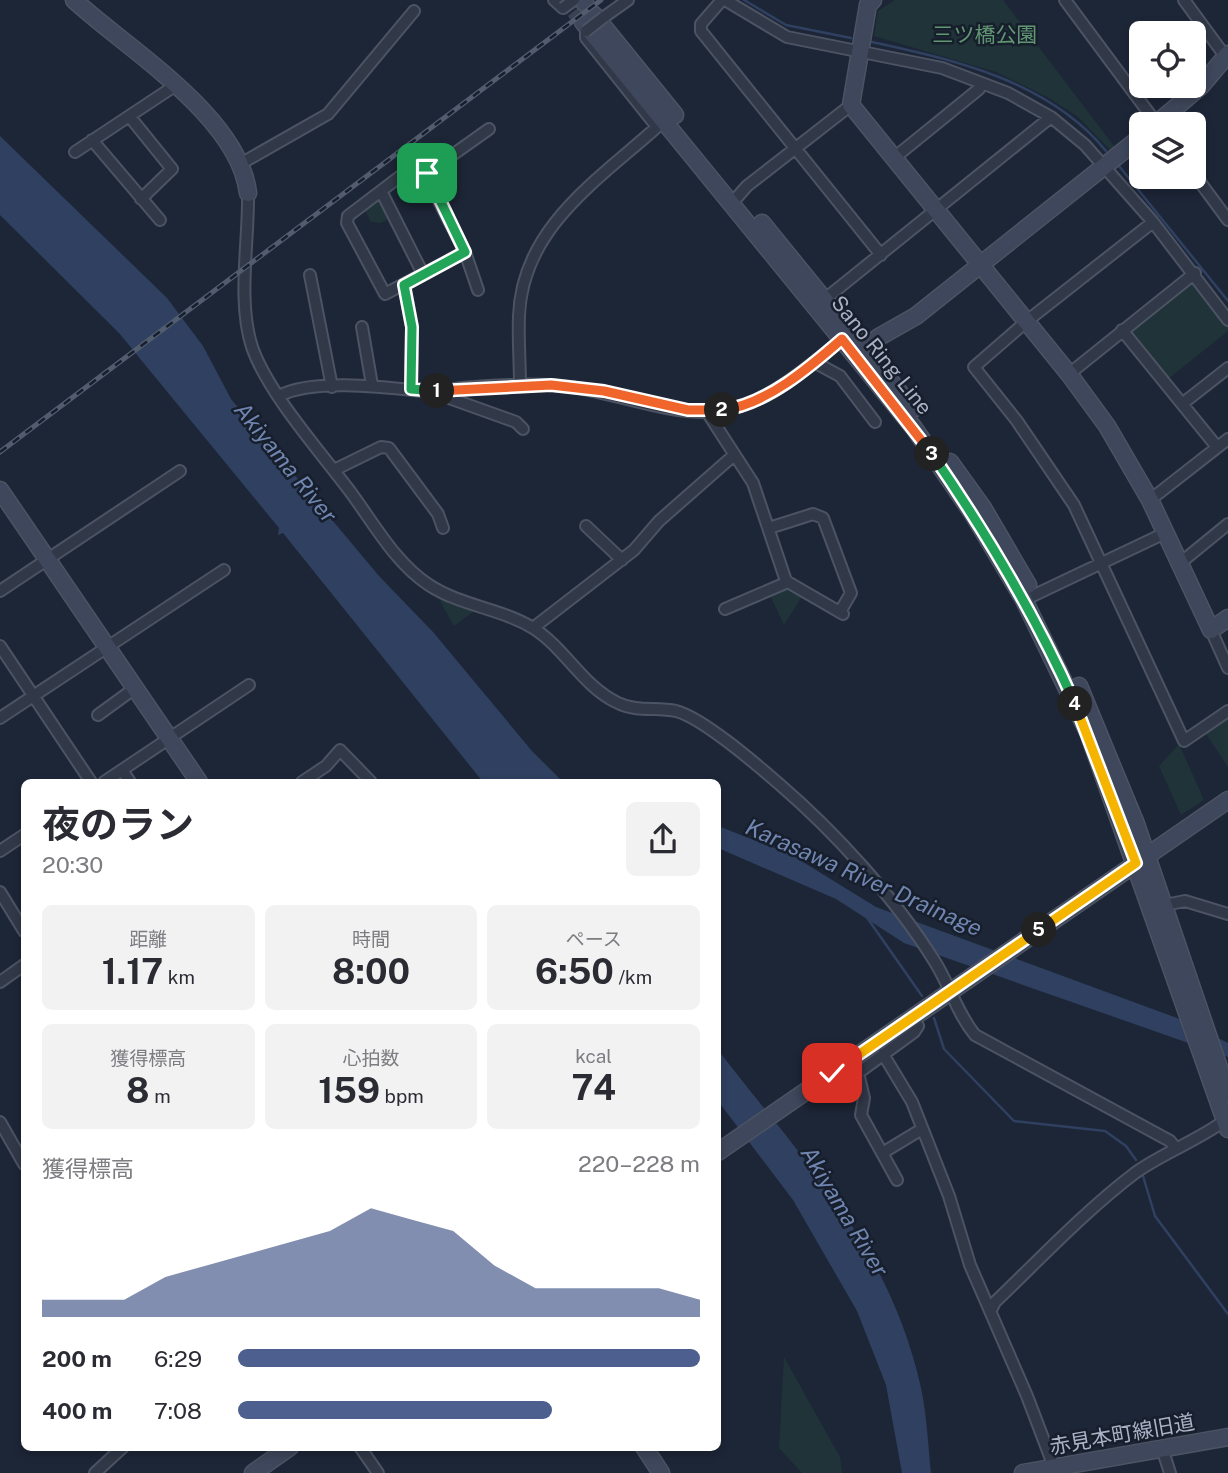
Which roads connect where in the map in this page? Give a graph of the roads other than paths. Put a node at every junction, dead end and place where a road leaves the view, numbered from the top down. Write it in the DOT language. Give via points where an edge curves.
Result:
graph roads {
  1 [pos="74,0"];
  2 [pos="554,0"];
  3 [pos="628,0"];
  4 [pos="723,0"];
  5 [pos="1065,0"];
  6 [pos="1184,0"];
  7 [pos="868,2"];
  8 [pos="414,11"];
  9 [pos="581,11"];
  10 [pos="859,52"];
  11 [pos="1227,57"];
  12 [pos="982,83"];
  13 [pos="176,85"];
  14 [pos="851,104"];
  15 [pos="1148,112"];
  16 [pos="1171,112"];
  17 [pos="130,117"];
  18 [pos="1051,117"];
  19 [pos="489,129"];
  20 [pos="92,140"];
  21 [pos="1129,146"];
  22 [pos="794,148"];
  23 [pos="75,152"];
  24 [pos="894,158"];
  25 [pos="242,163"];
  26 [pos="1104,166"];
  27 [pos="427,173"];
  28 [pos="1205,189"];
  29 [pos="381,191"];
  30 [pos="248,192"];
  31 [pos="141,199"];
  32 [pos="736,199"];
  33 [pos="937,210"];
  34 [pos="160,220"];
  35 [pos="1228,220"];
  36 [pos="1153,222"];
  37 [pos="465,252"];
  38 [pos="881,255"];
  39 [pos="981,265"];
  40 [pos="423,274"];
  41 [pos="1195,274"];
  42 [pos="310,275"];
  43 [pos="404,285"];
  44 [pos="478,290"];
  45 [pos="825,299"];
  46 [pos="1228,320"];
  47 [pos="1027,321"];
  48 [pos="362,327"];
  49 [pos="1122,330"];
  50 [pos="847,335"];
  51 [pos="860,352"];
  52 [pos="814,362"];
  53 [pos="1228,368"];
  54 [pos="1069,374"];
  55 [pos="372,385"];
  56 [pos="520,386"];
  57 [pos="332,387"];
  58 [pos="411,389"];
  59 [pos="442,391"];
  60 [pos="279,396"];
  61 [pos="1182,404"];
  62 [pos="707,412"];
  63 [pos="875,422"];
  64 [pos="523,429"];
  65 [pos="1228,439"];
  66 [pos="1217,447"];
  67 [pos="733,456"];
  68 [pos="334,470"];
  69 [pos="180,471"];
  70 [pos="0,490"];
  71 [pos="1150,500"];
  72 [pos="1228,524"];
  73 [pos="586,526"];
  74 [pos="443,528"];
  75 [pos="769,528"];
  76 [pos="1165,533"];
  77 [pos="47,560"];
  78 [pos="622,560"];
  79 [pos="1102,562"];
  80 [pos="1179,564"];
  81 [pos="224,570"];
  82 [pos="788,582"];
  83 [pos="0,591"];
  84 [pos="1029,598"];
  85 [pos="725,609"];
  86 [pos="1228,618"];
  87 [pos="533,628"];
  88 [pos="1211,630"];
  89 [pos="0,646"];
  90 [pos="107,647"];
  91 [pos="1228,668"];
  92 [pos="249,685"];
  93 [pos="135,688"];
  94 [pos="34,695"];
  95 [pos="1228,712"];
  96 [pos="97,715"];
  97 [pos="0,718"];
  98 [pos="170,738"];
  99 [pos="122,770"];
  100 [pos="89,779"];
  101 [pos="108,779"];
  102 [pos="128,779"];
  103 [pos="197,779"];
  104 [pos="306,779"];
  105 [pos="368,779"];
  106 [pos="1228,800"];
  107 [pos="21,837"];
  108 [pos="0,851"];
  109 [pos="1142,859"];
  110 [pos="0,892"];
  111 [pos="1165,905"];
  112 [pos="1228,914"];
  113 [pos="21,926"];
  114 [pos="21,967"];
  115 [pos="0,982"];
  116 [pos="950,990"];
  117 [pos="912,1017"];
  118 [pos="1197,1021"];
  119 [pos="883,1054"];
  120 [pos="1210,1060"];
  121 [pos="1228,1094"];
  122 [pos="0,1122"];
  123 [pos="1227,1122"];
  124 [pos="922,1129"];
  125 [pos="1175,1147"];
  126 [pos="721,1150"];
  127 [pos="884,1152"];
  128 [pos="21,1159"];
  129 [pos="897,1180"];
  130 [pos="991,1310"];
  131 [pos="1228,1437"];
  132 [pos="1162,1448"];
  133 [pos="120,1451"];
  134 [pos="284,1451"];
  135 [pos="363,1451"];
  136 [pos="647,1451"];
  137 [pos="1054,1467"];
  138 [pos="95,1473"];
  139 [pos="253,1473"];
  140 [pos="378,1473"];
  141 [pos="661,1473"];
  142 [pos="1023,1473"];
  143 [pos="1170,1473"];
  1 -- 13 [label="main road"];
  2 -- 9 [label="street"];
  3 -- 9 [label="street"];
  4 -- 10 [label="street" via="787,37"];
  4 -- 22 [label="street" via="701,24 701,31"];
  5 -- 15 [label="street"];
  6 -- 11 [label="street"];
  7 -- 10 [label="main road"];
  8 -- 25 [label="street" via="328,114"];
  9 -- 32 [label="main road, Sano Ring Line"];
  9 -- 56 [label="street" via="586,37 657,127 561,212 542,237 519,314"];
  10 -- 12 [label="street" via="942,68"];
  10 -- 14 [label="main road"];
  11 -- 16 [label="main road"];
  12 -- 18 [label="street"];
  12 -- 24 [label="street"];
  13 -- 17 [label="street"];
  13 -- 25 [label="main road"];
  14 -- 22 [label="street"];
  14 -- 24 [label="main road"];
  17 -- 20 [label="street"];
  17 -- 31 [label="street" via="172,166"];
  18 -- 26 [label="street"];
  18 -- 33 [label="street"];
  19 -- 27 [label="street"];
  20 -- 23 [label="street"];
  20 -- 31 [label="street"];
  21 -- 26 [label="main road"];
  22 -- 32 [label="street"];
  22 -- 38 [label="street"];
  24 -- 33 [label="main road"];
  25 -- 30 [label="main road"];
  26 -- 36 [label="street"];
  26 -- 39 [label="main road"];
  27 -- 29 [label="street" via="419,162"];
  27 -- 37 [label="street"];
  28 -- 35 [label="street"];
  29 -- 40 [label="street"];
  29 -- 43 [label="street" via="348,216 347,223 382,292"];
  30 -- 60 [label="street" via="245,311 252,346"];
  31 -- 34 [label="street"];
  32 -- 45 [label="main road, Sano Ring Line"];
  32 -- 50 [label="main road, Sano Ring Line"];
  33 -- 38 [label="street"];
  33 -- 39 [label="main road"];
  36 -- 41 [label="street"];
  36 -- 47 [label="street"];
  37 -- 40 [label="street"];
  37 -- 44 [label="street"];
  38 -- 45 [label="street"];
  39 -- 47 [label="main road"];
  39 -- 51 [label="main road"];
  40 -- 43 [label="street"];
  41 -- 46 [label="street"];
  41 -- 49 [label="street"];
  42 -- 57 [label="street"];
  43 -- 58 [label="street" via="412,327"];
  45 -- 50 [label="main road, Sano Ring Line"];
  47 -- 54 [label="main road"];
  47 -- 79 [label="street" via="974,368 1055,474"];
  48 -- 55 [label="street"];
  49 -- 54 [label="street"];
  49 -- 61 [label="street"];
  50 -- 51 [label="main road, Sano Ring Line"];
  50 -- 52 [label="street"];
  51 -- 84 [label="main road, Sano Ring Line"];
  52 -- 62 [label="street" via="746,404"];
  52 -- 63 [label="street" via="840,376"];
  53 -- 61 [label="street"];
  54 -- 71 [label="main road" via="1107,426"];
  55 -- 57 [label="street"];
  55 -- 58 [label="street"];
  56 -- 59 [label="street"];
  56 -- 62 [label="street" via="579,387"];
  57 -- 60 [label="street"];
  58 -- 59 [label="street"];
  59 -- 64 [label="street"];
  60 -- 68 [label="street"];
  61 -- 66 [label="street"];
  62 -- 67 [label="street"];
  65 -- 66 [label="street"];
  66 -- 71 [label="street"];
  67 -- 75 [label="street" via="753,482"];
  67 -- 78 [label="street"];
  68 -- 74 [label="street" via="381,447 389,448 438,514"];
  68 -- 87 [label="street" via="418,578 443,594 502,612"];
  69 -- 77 [label="street"];
  70 -- 77 [label="main road"];
  71 -- 76 [label="main road"];
  72 -- 80 [label="street"];
  73 -- 78 [label="street"];
  75 -- 82 [label="street"];
  75 -- 82 [label="street" via="813,514 823,518 851,593 841,613"];
  76 -- 79 [label="street"];
  76 -- 80 [label="main road"];
  77 -- 83 [label="street"];
  77 -- 90 [label="main road"];
  78 -- 87 [label="street"];
  79 -- 84 [label="street"];
  79 -- 95 [label="street" via="1184,741"];
  80 -- 88 [label="main road"];
  81 -- 90 [label="street"];
  82 -- 85 [label="street"];
  84 -- 109 [label="main road, Sano Ring Line"];
  86 -- 88 [label="main road"];
  87 -- 116 [label="street" via="617,703 635,709 676,711 695,719 780,785 876,881"];
  88 -- 91 [label="street"];
  89 -- 94 [label="street"];
  90 -- 93 [label="main road"];
  90 -- 94 [label="street"];
  92 -- 98 [label="street"];
  93 -- 96 [label="street"];
  93 -- 98 [label="main road"];
  94 -- 97 [label="street"];
  94 -- 100 [label="street"];
  98 -- 99 [label="street"];
  98 -- 103 [label="main road"];
  99 -- 101 [label="street"];
  99 -- 102 [label="street"];
  104 -- 105 [label="street" via="340,750"];
  106 -- 109 [label="main road"];
  107 -- 108 [label="street"];
  109 -- 111 [label="main road"];
  109 -- 116 [label="main road"];
  109 -- 118 [label="main road"];
  110 -- 113 [label="street"];
  111 -- 112 [label="street" via="1185,901"];
  111 -- 118 [label="main road"];
  114 -- 115 [label="street"];
  116 -- 117 [label="main road"];
  116 -- 125 [label="street" via="975,1035"];
  117 -- 119 [label="street" via="916,1030"];
  117 -- 126 [label="main road"];
  118 -- 120 [label="main road"];
  119 -- 124 [label="street" via="901,1081"];
  119 -- 127 [label="street" via="858,1073 864,1098 861,1115"];
  120 -- 121 [label="main road"];
  120 -- 123 [label="main road"];
  122 -- 128 [label="street"];
  123 -- 125 [label="street"];
  124 -- 127 [label="street"];
  124 -- 130 [label="street" via="970,1265"];
  125 -- 130 [label="street" via="1134,1174"];
  127 -- 129 [label="street"];
  130 -- 137 [label="street"];
  131 -- 132 [label="main road, 赤見本町線旧道"];
  132 -- 137 [label="main road, 赤見本町線旧道"];
  132 -- 143 [label="street"];
  133 -- 138 [label="street"];
  134 -- 139 [label="main road"];
  135 -- 140 [label="street"];
  136 -- 141 [label="main road"];
  137 -- 142 [label="main road, 赤見本町線旧道"];
}
